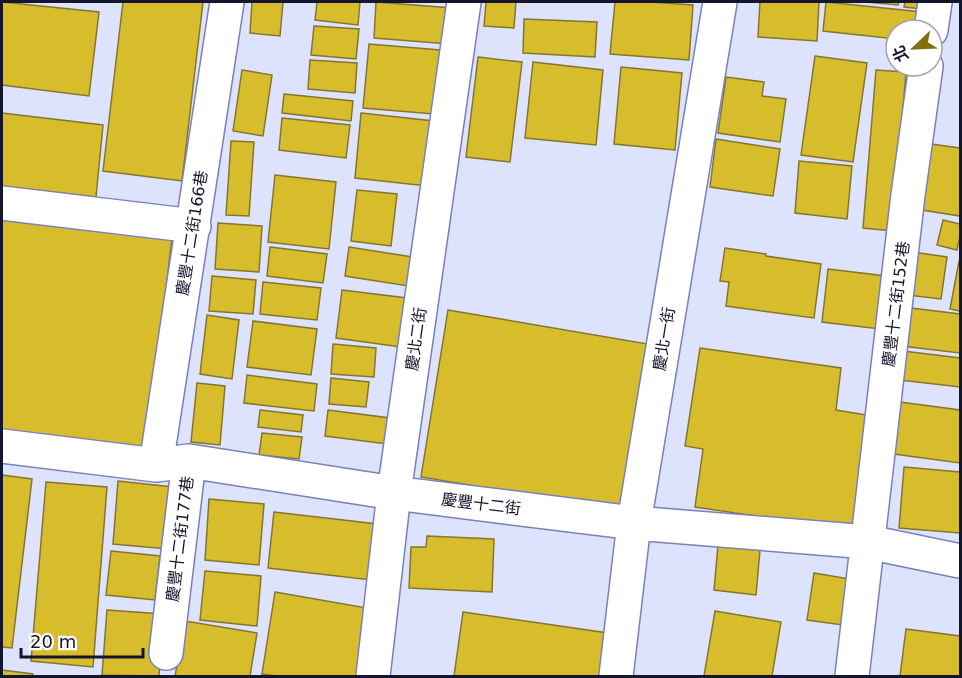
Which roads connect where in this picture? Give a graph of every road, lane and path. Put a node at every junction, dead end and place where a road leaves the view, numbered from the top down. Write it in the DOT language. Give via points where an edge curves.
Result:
graph roads {
  1 [pos="227,2"];
  2 [pos="464,2"];
  3 [pos="720,2"];
  4 [pos="935,2"];
  5 [pos="933,18"];
  6 [pos="924,78"];
  7 [pos="2,203"];
  8 [pos="194,226"];
  9 [pos="2,446"];
  10 [pos="189,461"];
  11 [pos="156,465"];
  12 [pos="394,493"];
  13 [pos="634,523"];
  14 [pos="868,542"];
  15 [pos="960,561"];
  16 [pos="166,653"];
  17 [pos="373,676"];
  18 [pos="616,676"];
  19 [pos="852,676"];
  1 -- 8 [label="street, 慶豐十二街166巷"];
  2 -- 12 [label="street, 慶北二街"];
  3 -- 13 [label="street, 慶北一街"];
  4 -- 5 [label="street"];
  6 -- 14 [label="street, 慶豐十二街152巷"];
  7 -- 8 [label="street"];
  8 -- 11 [label="street, 慶豐十二街166巷"];
  9 -- 11 [label="street, 慶豐十二街"];
  10 -- 11 [label="street, 慶豐十二街"];
  10 -- 12 [label="street, 慶豐十二街"];
  10 -- 16 [label="street, 慶豐十二街177巷"];
  12 -- 13 [label="street, 慶豐十二街"];
  12 -- 17 [label="street, 慶北二街"];
  13 -- 14 [label="street, 慶豐十二街"];
  13 -- 18 [label="street, 慶北一街"];
  14 -- 15 [label="street, 慶豐十二街"];
  14 -- 19 [label="street, 慶豐十二街152巷"];
}
